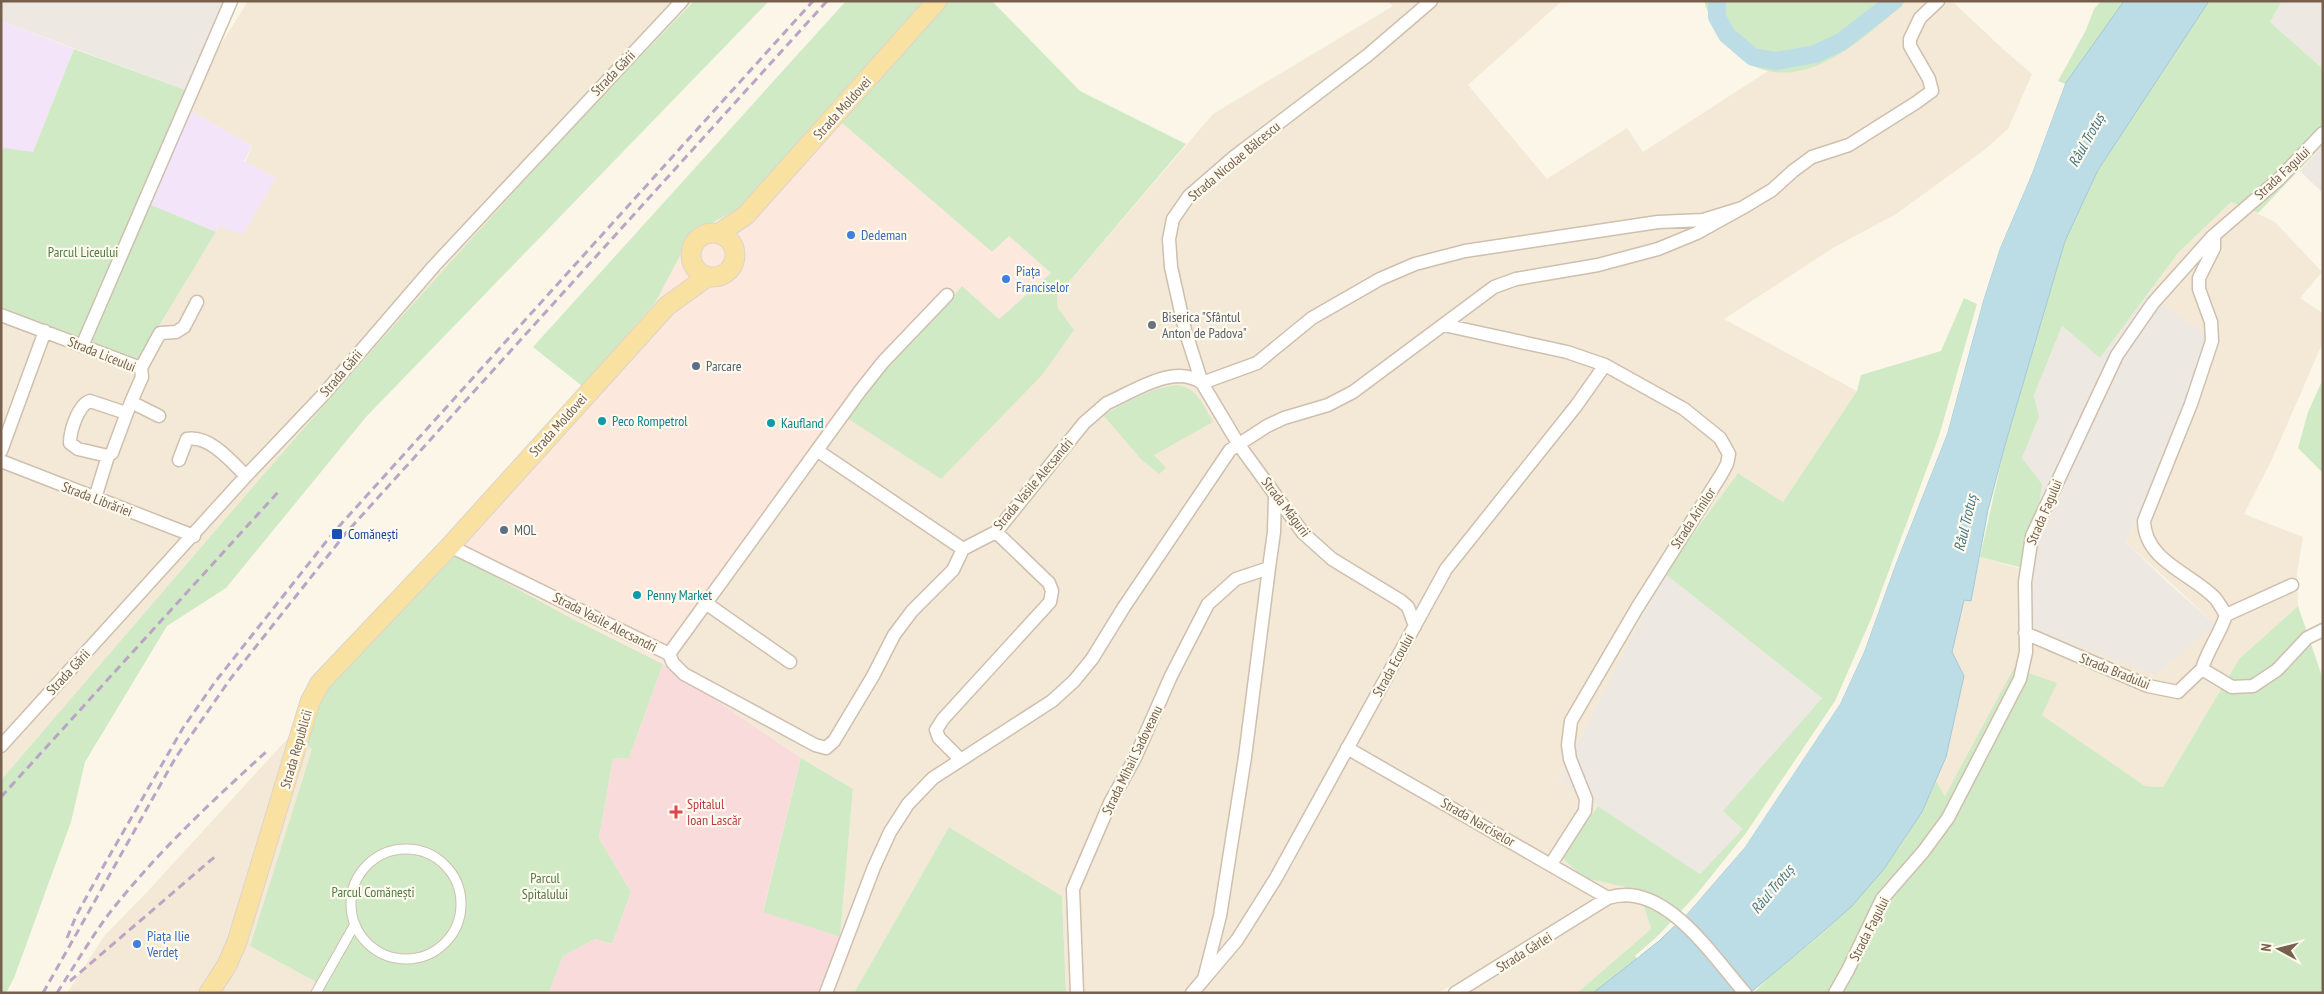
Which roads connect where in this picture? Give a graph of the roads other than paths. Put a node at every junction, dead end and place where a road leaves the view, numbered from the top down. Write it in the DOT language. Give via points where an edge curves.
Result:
graph roads {
  1 [pos="231,1"];
  2 [pos="682,1"];
  3 [pos="937,1"];
  4 [pos="1431,1"];
  5 [pos="1938,1"];
  6 [pos="2323,133"];
  7 [pos="1742,208"];
  8 [pos="746,215"];
  9 [pos="718,234"];
  10 [pos="2214,235"];
  11 [pos="734,247"];
  12 [pos="692,260"];
  13 [pos="707,277"];
  14 [pos="947,295"];
  15 [pos="198,302"];
  16 [pos="667,306"];
  17 [pos="1,315"];
  18 [pos="1444,325"];
  19 [pos="46,330"];
  20 [pos="82,346"];
  21 [pos="1605,365"];
  22 [pos="141,368"];
  23 [pos="1202,383"];
  24 [pos="128,408"];
  25 [pos="160,416"];
  26 [pos="1239,445"];
  27 [pos="1,451"];
  28 [pos="818,451"];
  29 [pos="108,456"];
  30 [pos="179,460"];
  31 [pos="1,461"];
  32 [pos="246,476"];
  33 [pos="1275,495"];
  34 [pos="95,498"];
  35 [pos="996,532"];
  36 [pos="194,536"];
  37 [pos="450,546"];
  38 [pos="963,549"];
  39 [pos="1269,568"];
  40 [pos="2292,585"];
  41 [pos="707,604"];
  42 [pos="2226,615"];
  43 [pos="1415,626"];
  44 [pos="2323,630"];
  45 [pos="2025,633"];
  46 [pos="669,654"];
  47 [pos="790,662"];
  48 [pos="2202,668"];
  49 [pos="1,746"];
  50 [pos="1348,748"];
  51 [pos="960,759"];
  52 [pos="1551,864"];
  53 [pos="1608,898"];
  54 [pos="355,924"];
  55 [pos="1204,979"];
  56 [pos="209,993"];
  57 [pos="316,993"];
  58 [pos="826,993"];
  59 [pos="1077,993"];
  60 [pos="1192,993"];
  61 [pos="1455,993"];
  62 [pos="1745,993"];
  63 [pos="1835,993"];
  1 -- 20 [label="street"];
  2 -- 32 [label="street, Strada Gării" via="434,266 323,395"];
  3 -- 8 [label="main road, Strada Moldovei"];
  4 -- 23 [label="street, Strada Nicolae Bălcescu" via="1368,55 1234,157 1189,196 1172,219 1169,239 1171,267 1185,330"];
  5 -- 7 [label="street" via="1920,18 1910,39 1910,46 1929,78 1932,91 1849,145 1812,157 1772,190"];
  6 -- 10 [label="street, Strada Fagului" via="2290,169"];
  7 -- 18 [label="street" via="1658,249 1598,265 1516,279 1494,287"];
  7 -- 23 [label="street" via="1703,220 1658,222 1465,252 1415,264 1312,318 1258,363"];
  8 -- 9 [label="main road, Strada Moldovei"];
  8 -- 11 [label="main road, Strada Moldovei"];
  9 -- 11 [label="main road" via="727,238"];
  9 -- 12 [label="main road" via="700,238 692,248"];
  10 -- 42 [label="street" via="2214,248 2199,278 2199,289 2211,322 2212,342 2188,413 2144,521 2144,532 2157,552 2215,598"];
  10 -- 45 [label="street, Strada Fagului" via="2152,303 2126,340 2108,374 2032,536 2025,582"];
  11 -- 13 [label="main road" via="735,260 730,270 722,276"];
  12 -- 13 [label="main road" via="699,272"];
  12 -- 16 [label="main road, Strada Moldovei"];
  13 -- 16 [label="main road, Strada Moldovei"];
  14 -- 28 [label="street, Strada Vasile Alecsandri" via="883,362"];
  15 -- 22 [label="street" via="184,326 176,332 160,333"];
  16 -- 37 [label="main road, Strada Moldovei"];
  17 -- 19 [label="street, Strada Liceului"];
  18 -- 21 [label="street, Strada Arinilor" via="1567,352"];
  18 -- 26 [label="street" via="1342,398 1268,426"];
  19 -- 20 [label="street, Strada Liceului"];
  19 -- 27 [label="street"];
  20 -- 22 [label="street, Strada Liceului"];
  21 -- 43 [label="street, Strada Ecoului" via="1446,569"];
  21 -- 52 [label="street, Strada Arinilor" via="1684,409 1720,438 1729,454 1721,475 1571,721 1570,759 1586,799 1585,811"];
  22 -- 24 [label="street, Strada Liceului" via="142,377"];
  23 -- 26 [label="street, Strada Măgurii"];
  23 -- 35 [label="street, Strada Vasile Alecsandri" via="1189,376 1172,376 1107,403 1084,423"];
  24 -- 25 [label="street"];
  24 -- 29 [label="street, Strada Liceului" via="112,453"];
  24 -- 29 [label="street" via="90,401 81,407 70,443 78,449"];
  26 -- 33 [label="street, Strada Măgurii"];
  26 -- 51 [label="street" via="1230,450 1092,659 1074,681 1045,705"];
  28 -- 38 [label="street"];
  28 -- 41 [label="street, Strada Vasile Alecsandri"];
  29 -- 34 [label="street, Strada Liceului"];
  30 -- 32 [label="street" via="187,439 194,438 206,441"];
  31 -- 34 [label="street, Strada Librăriei"];
  32 -- 36 [label="street, Strada Gării"];
  33 -- 39 [label="street"];
  33 -- 43 [label="street, Strada Măgurii" via="1303,533 1332,559 1401,600 1408,607"];
  34 -- 36 [label="street, Strada Librăriei"];
  35 -- 38 [label="street, Strada Vasile Alecsandri"];
  35 -- 51 [label="street" via="1049,583 1052,591 1050,602 936,730 939,738"];
  36 -- 49 [label="street, Strada Gării"];
  37 -- 46 [label="street, Strada Vasile Alecsandri"];
  37 -- 56 [label="main road, Strada Republicii" via="313,694 237,942 228,965"];
  38 -- 46 [label="street" via="953,570 912,611 894,636 834,741 826,748 684,674"];
  39 -- 55 [label="street" via="1235,830 1220,916"];
  39 -- 59 [label="street, Strada Mihail Sadoveanu" via="1236,579 1208,604 1135,758 1110,803 1073,889"];
  40 -- 42 [label="street"];
  41 -- 46 [label="street, Strada Vasile Alecsandri"];
  41 -- 47 [label="street"];
  42 -- 48 [label="street"];
  43 -- 50 [label="street, Strada Ecoului"];
  44 -- 48 [label="street" via="2307,638 2277,670 2253,686 2232,687"];
  45 -- 48 [label="street, Strada Bradului" via="2148,686 2178,692"];
  45 -- 63 [label="street, Strada Fagului" via="2026,652 2020,679 1958,800 1942,829 1882,899"];
  50 -- 52 [label="street, Strada Narciselor"];
  50 -- 55 [label="street, Strada Ecoului" via="1238,940"];
  51 -- 58 [label="street" via="933,778 908,804 890,832"];
  52 -- 53 [label="street, Strada Narciselor"];
  53 -- 61 [label="street, Strada Gârlei"];
  53 -- 62 [label="street" via="1619,894 1638,897 1656,902 1677,915"];
  54 -- 54 [label="street" via="351,905 354,887 363,870 377,857 394,850 412,849 429,853 444,863 455,877 461,894 461,912 456,929 430,954 414,959 396,958 379,952 364,940"];
  54 -- 57 [label="street"];
  55 -- 60 [label="street"];
}
